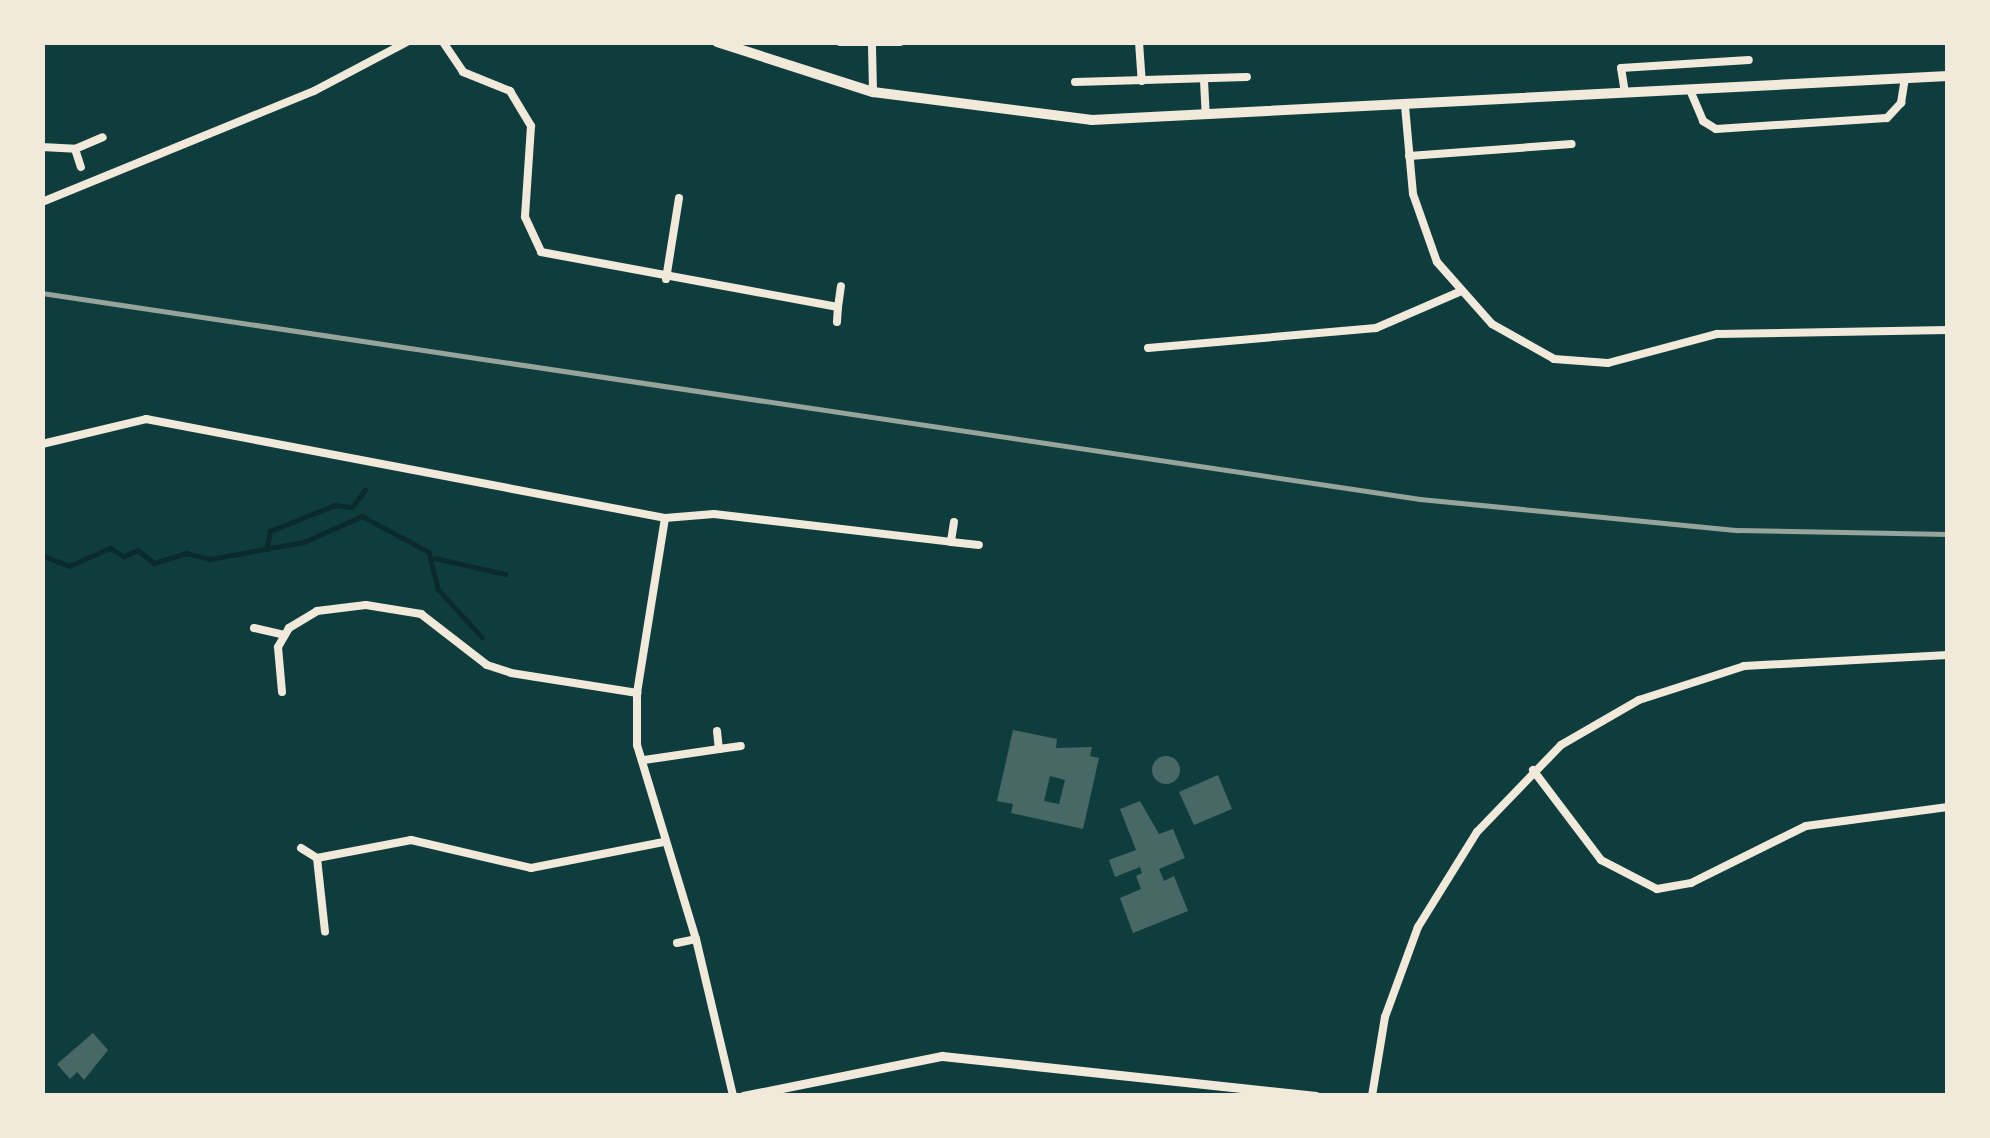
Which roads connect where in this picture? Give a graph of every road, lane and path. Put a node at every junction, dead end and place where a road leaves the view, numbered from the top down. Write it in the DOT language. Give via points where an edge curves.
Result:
graph roads {
  1 [pos="407,42"];
  2 [pos="443,42"];
  3 [pos="717,42"];
  4 [pos="840,42"];
  5 [pos="900,42"];
  6 [pos="1139,42"];
  7 [pos="872,47"];
  8 [pos="1749,60"];
  9 [pos="1948,76"];
  10 [pos="1247,77"];
  11 [pos="1905,79"];
  12 [pos="1142,81"];
  13 [pos="1204,81"];
  14 [pos="1075,82"];
  15 [pos="1690,90"];
  16 [pos="873,92"];
  17 [pos="1625,93"];
  18 [pos="1405,106"];
  19 [pos="1206,116"];
  20 [pos="104,137"];
  21 [pos="1572,144"];
  22 [pos="42,147"];
  23 [pos="75,149"];
  24 [pos="1409,156"];
  25 [pos="81,167"];
  26 [pos="679,198"];
  27 [pos="42,202"];
  28 [pos="666,279"];
  29 [pos="841,286"];
  30 [pos="1459,292"];
  31 [pos="838,307"];
  32 [pos="837,322"];
  33 [pos="1948,330"];
  34 [pos="1148,348"];
  35 [pos="42,444"];
  36 [pos="665,518"];
  37 [pos="954,522"];
  38 [pos="951,542"];
  39 [pos="979,545"];
  40 [pos="254,628"];
  41 [pos="284,635"];
  42 [pos="1948,655"];
  43 [pos="282,692"];
  44 [pos="637,693"];
  45 [pos="717,731"];
  46 [pos="741,746"];
  47 [pos="719,748"];
  48 [pos="643,760"];
  49 [pos="1532,770"];
  50 [pos="1948,808"];
  51 [pos="663,842"];
  52 [pos="302,848"];
  53 [pos="317,858"];
  54 [pos="325,932"];
  55 [pos="696,939"];
  56 [pos="677,943"];
  57 [pos="773,1092"];
  58 [pos="733,1096"];
  59 [pos="742,1096"];
  60 [pos="1316,1096"];
  61 [pos="1372,1096"];
  1 -- 27 [label="street" via="314,92"];
  2 -- 28 [label="street" via="463,72 509,91 531,126 525,217 542,252"];
  3 -- 16 [label="main road"];
  4 -- 7 [label="street"];
  5 -- 7 [label="street"];
  6 -- 12 [label="street"];
  7 -- 16 [label="street"];
  8 -- 17 [label="street" via="1621,68"];
  9 -- 11 [label="main road"];
  10 -- 13 [label="street"];
  11 -- 15 [label="main road"];
  11 -- 15 [label="street" via="1901,103 1887,118 1716,129 1703,121"];
  12 -- 13 [label="street"];
  12 -- 14 [label="street"];
  13 -- 19 [label="street"];
  15 -- 17 [label="main road"];
  16 -- 19 [label="main road" via="1063,118"];
  17 -- 18 [label="main road"];
  18 -- 19 [label="main road"];
  18 -- 24 [label="street"];
  20 -- 23 [label="street"];
  21 -- 24 [label="street"];
  22 -- 23 [label="street"];
  23 -- 25 [label="street"];
  24 -- 30 [label="street" via="1424,229"];
  26 -- 28 [label="street"];
  28 -- 31 [label="street"];
  29 -- 31 [label="street"];
  30 -- 33 [label="street" via="1510,338 1574,365 1718,334"];
  30 -- 34 [label="street" via="1376,328"];
  31 -- 32 [label="street"];
  35 -- 36 [label="street" via="159,420"];
  36 -- 38 [label="street" via="714,514"];
  36 -- 44 [label="street"];
  37 -- 38 [label="street"];
  38 -- 39 [label="street"];
  40 -- 41 [label="street"];
  41 -- 43 [label="street"];
  41 -- 44 [label="street" via="317,611 366,605 421,614 487,665"];
  42 -- 49 [label="street" via="1789,660 1703,677 1596,722"];
  44 -- 48 [label="street"];
  45 -- 47 [label="street"];
  46 -- 47 [label="street"];
  47 -- 48 [label="street"];
  48 -- 51 [label="street"];
  49 -- 50 [label="street" via="1601,860 1657,889 1691,884 1806,826"];
  49 -- 61 [label="street" via="1477,832 1418,927 1385,1017"];
  51 -- 53 [label="street" via="531,868 410,840"];
  51 -- 55 [label="street"];
  52 -- 53 [label="street"];
  53 -- 54 [label="street"];
  55 -- 56 [label="street"];
  55 -- 58 [label="street"];
  57 -- 59 [label="street"];
  57 -- 60 [label="street" via="942,1056"];
}
